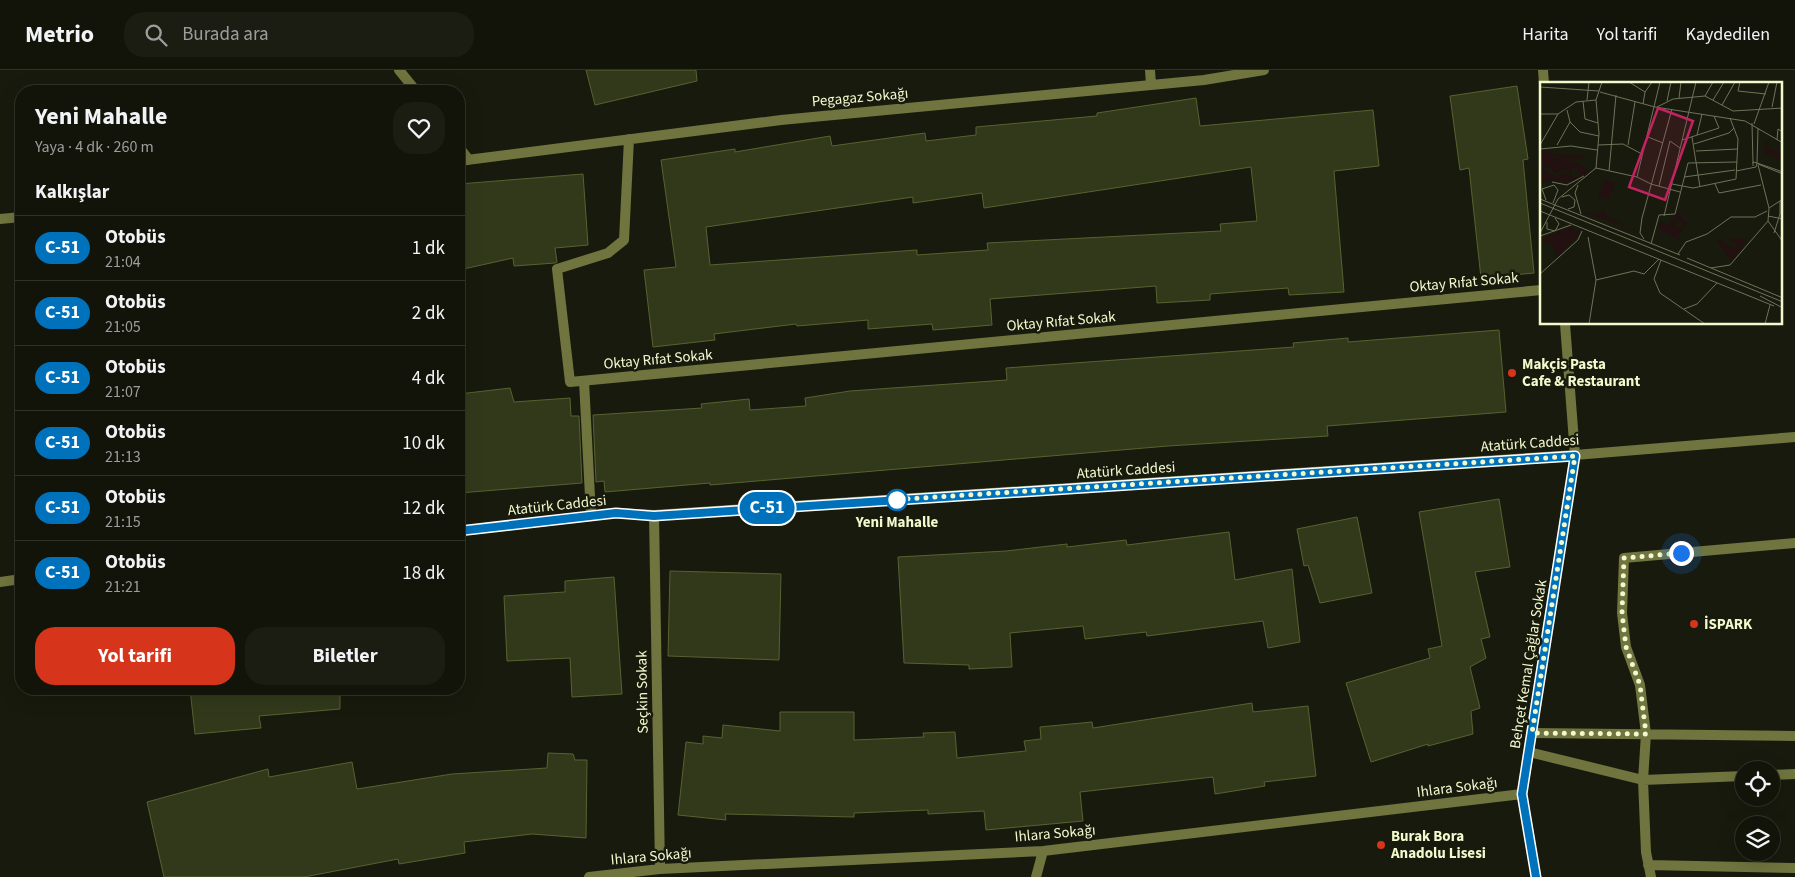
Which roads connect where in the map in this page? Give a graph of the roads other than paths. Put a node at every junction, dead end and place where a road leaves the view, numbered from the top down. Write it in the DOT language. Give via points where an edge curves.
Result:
graph roads {
  1 [pos="399,70"];
  2 [pos="1150,70"];
  3 [pos="1264,70"];
  4 [pos="411,85"];
  5 [pos="1151,85"];
  6 [pos="629,139"];
  7 [pos="465,160"];
  8 [pos="15,217"];
  9 [pos="0,219"];
  10 [pos="1540,290"];
  11 [pos="1565,325"];
  12 [pos="584,381"];
  13 [pos="1795,437"];
  14 [pos="1575,456"];
  15 [pos="591,516"];
  16 [pos="654,516"];
  17 [pos="465,530"];
  18 [pos="1795,543"];
  19 [pos="15,580"];
  20 [pos="0,582"];
  21 [pos="1532,733"];
  22 [pos="1646,734"];
  23 [pos="1795,736"];
  24 [pos="1529,752"];
  25 [pos="1795,774"];
  26 [pos="1780,775"];
  27 [pos="1735,776"];
  28 [pos="1643,780"];
  29 [pos="1522,794"];
  30 [pos="1042,851"];
  31 [pos="1648,865"];
  32 [pos="1795,868"];
  33 [pos="660,869"];
  34 [pos="589,877"];
  35 [pos="1036,877"];
  36 [pos="1536,877"];
  37 [pos="1651,877"];
  1 -- 4 [label="street"];
  2 -- 5 [label="street"];
  3 -- 5 [label="street, Pegagaz Sokağı"];
  5 -- 6 [label="street, Pegagaz Sokağı" via="781,120"];
  6 -- 7 [label="street, Pegagaz Sokağı"];
  6 -- 12 [label="street, Oktay Rıfat Sokak" via="624,240 608,253 557,269 570,382"];
  8 -- 9 [label="street"];
  10 -- 12 [label="street, Oktay Rıfat Sokak"];
  11 -- 14 [label="street, Behçet Kemal Çağlar Sokak"];
  12 -- 15 [label="street, Oktay Rıfat Sokak"];
  13 -- 14 [label="street, Atatürk Caddesi"];
  14 -- 16 [label="street, Atatürk Caddesi"];
  14 -- 21 [label="street, Behçet Kemal Çağlar Sokak"];
  15 -- 16 [label="street, Atatürk Caddesi" via="616,513"];
  15 -- 17 [label="street, Atatürk Caddesi"];
  16 -- 33 [label="street, Seçkin Sokak"];
  18 -- 22 [label="street" via="1624,558 1622,613 1626,647 1640,685"];
  19 -- 20 [label="street"];
  21 -- 22 [label="street"];
  21 -- 24 [label="street, Behçet Kemal Çağlar Sokak"];
  22 -- 23 [label="street"];
  22 -- 28 [label="street"];
  24 -- 28 [label="street"];
  24 -- 29 [label="street, Behçet Kemal Çağlar Sokak"];
  25 -- 26 [label="street"];
  27 -- 28 [label="street"];
  28 -- 31 [label="street"];
  29 -- 30 [label="street, Ihlara Sokağı"];
  29 -- 36 [label="street, Behçet Kemal Çağlar Sokak"];
  30 -- 33 [label="street, Ihlara Sokağı"];
  30 -- 35 [label="street"];
  31 -- 32 [label="street"];
  31 -- 37 [label="street"];
  33 -- 34 [label="street, Ihlara Sokağı"];
}
